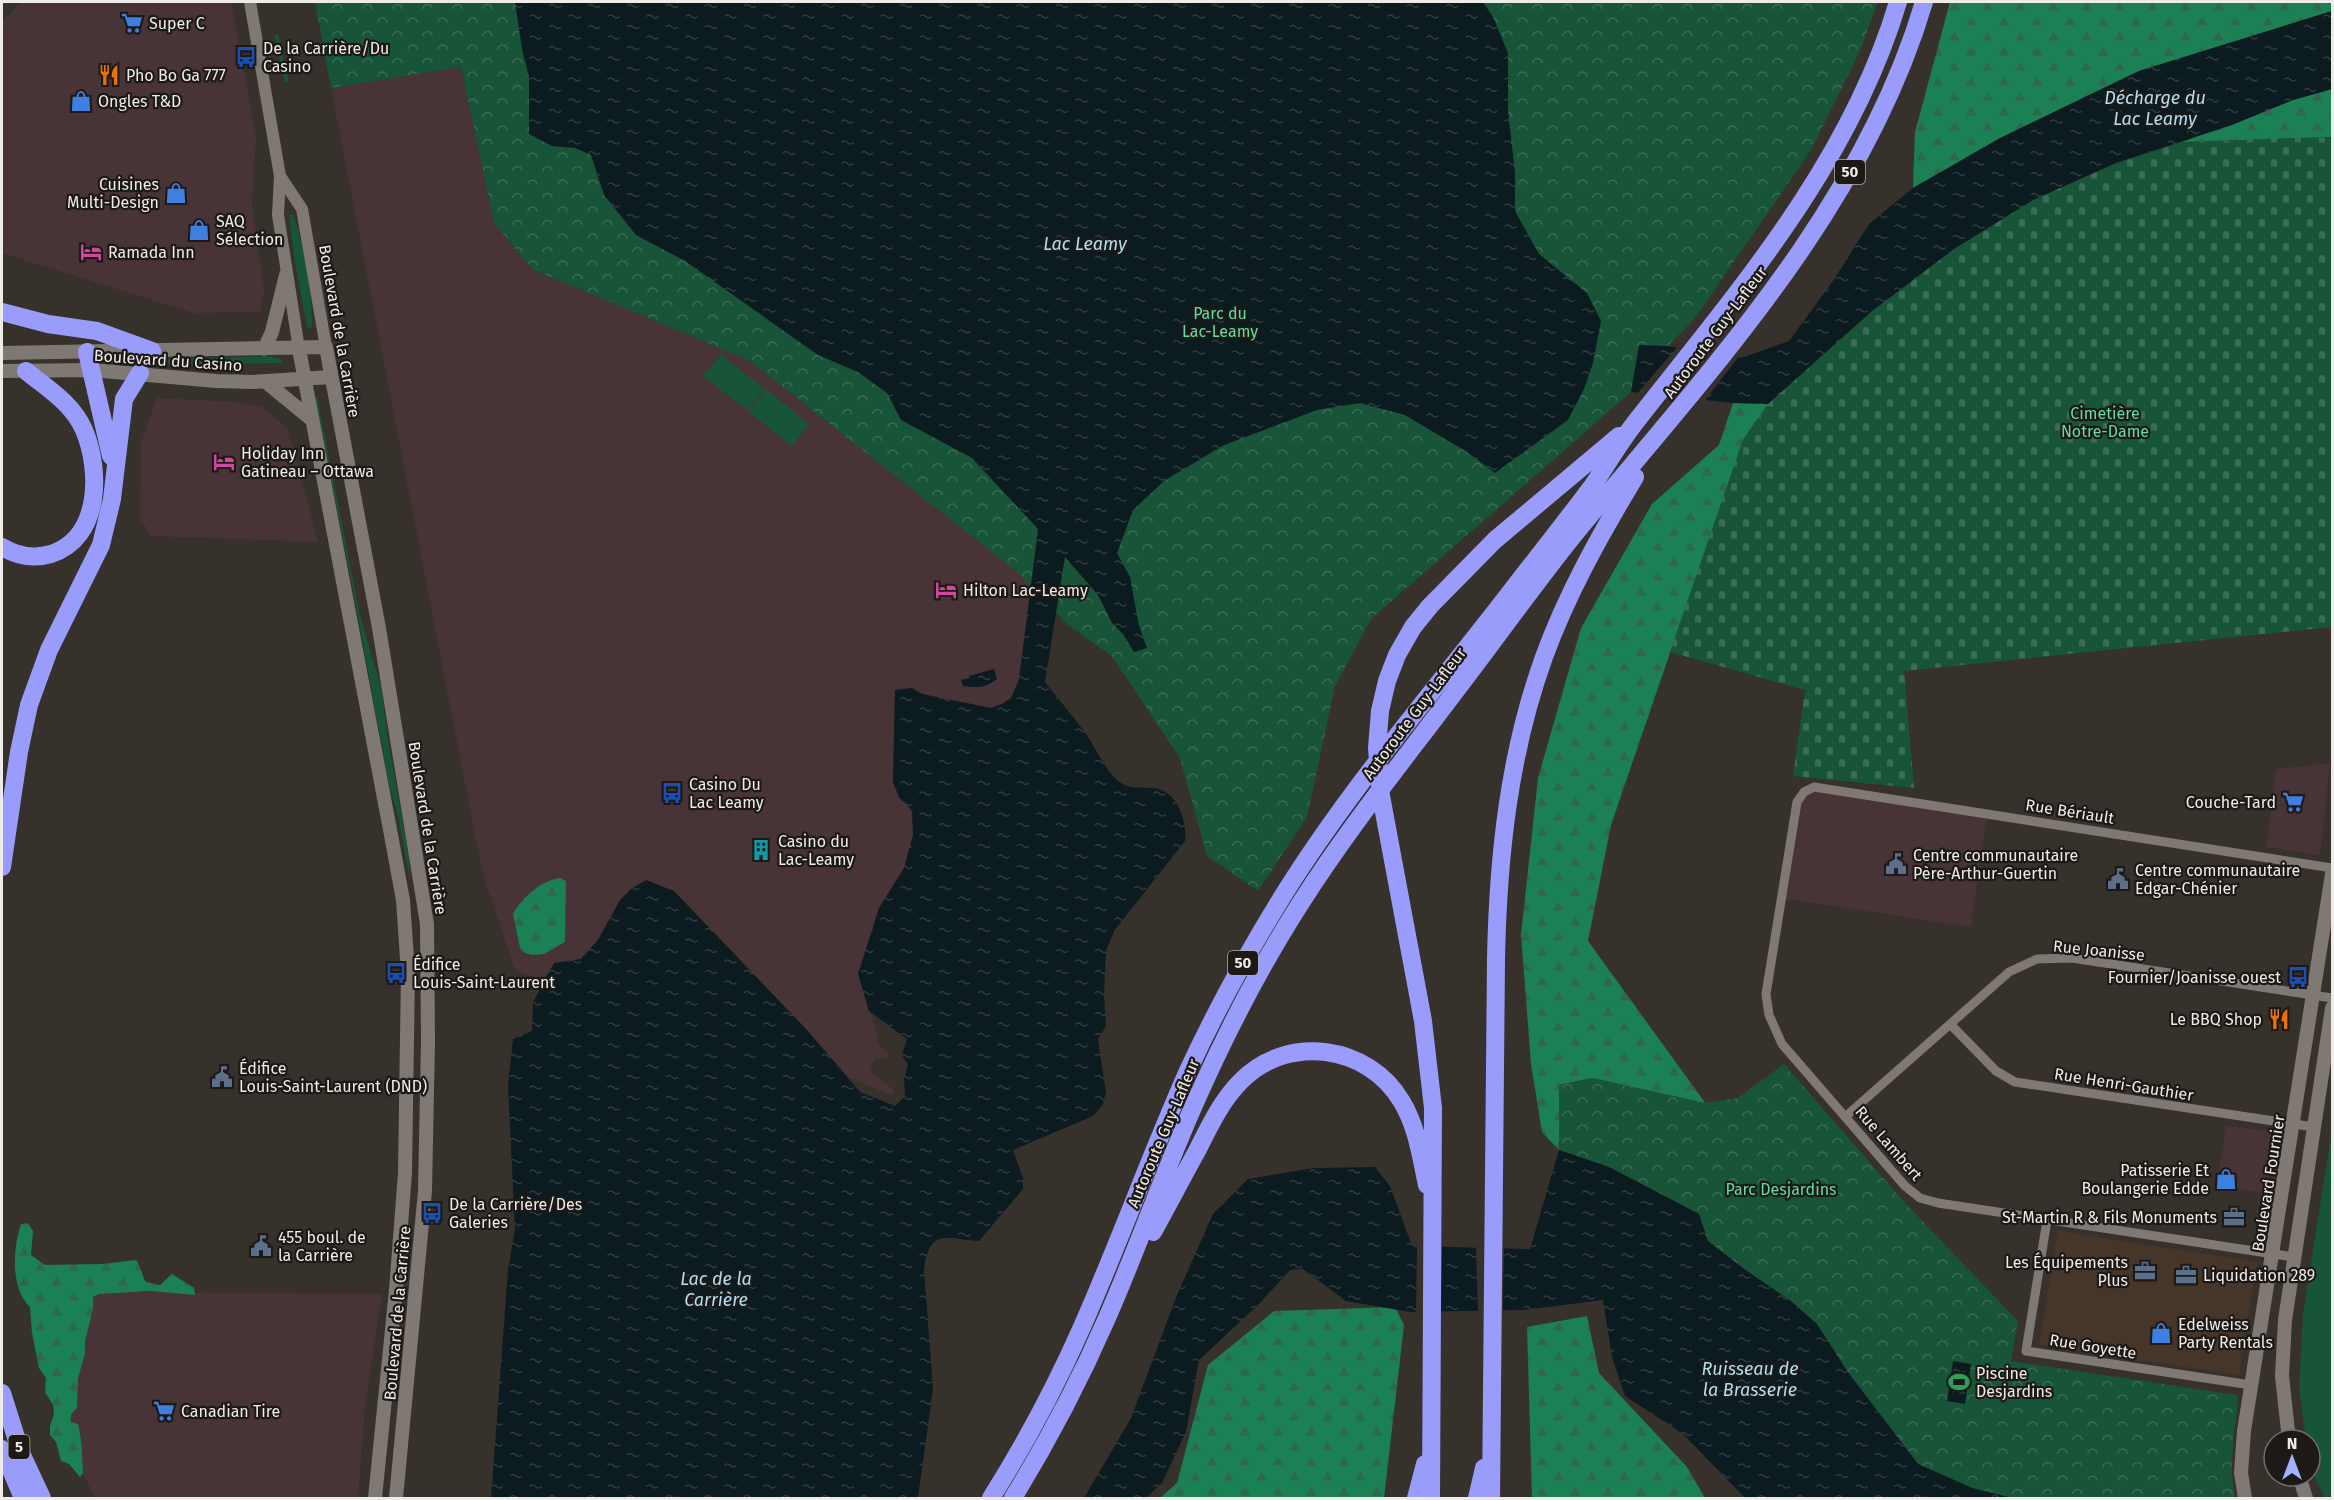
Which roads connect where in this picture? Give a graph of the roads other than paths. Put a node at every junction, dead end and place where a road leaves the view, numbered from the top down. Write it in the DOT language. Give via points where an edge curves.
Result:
graph roads {
  1 [pos="250,2"];
  2 [pos="1898,2"];
  3 [pos="1924,2"];
  4 [pos="280,176"];
  5 [pos="286,275"];
  6 [pos="2,312"];
  7 [pos="326,347"];
  8 [pos="264,349"];
  9 [pos="299,349"];
  10 [pos="152,351"];
  11 [pos="87,352"];
  12 [pos="2,353"];
  13 [pos="92,370"];
  14 [pos="2,371"];
  15 [pos="26,371"];
  16 [pos="140,373"];
  17 [pos="332,377"];
  18 [pos="304,379"];
  19 [pos="266,382"];
  20 [pos="311,419"];
  21 [pos="1634,424"];
  22 [pos="1668,425"];
  23 [pos="114,473"];
  24 [pos="2,547"];
  25 [pos="1804,792"];
  26 [pos="2,867"];
  27 [pos="2332,868"];
  28 [pos="2332,874"];
  29 [pos="2315,996"];
  30 [pos="2332,998"];
  31 [pos="2332,1008"];
  32 [pos="1951,1024"];
  33 [pos="1845,1116"];
  34 [pos="2294,1125"];
  35 [pos="2314,1127"];
  36 [pos="1434,1217"];
  37 [pos="2047,1220"];
  38 [pos="2274,1254"];
  39 [pos="2294,1257"];
  40 [pos="1108,1315"];
  41 [pos="2251,1385"];
  42 [pos="2,1393"];
  43 [pos="2287,1428"];
  44 [pos="1432,1439"];
  45 [pos="1491,1440"];
  46 [pos="2,1449"];
  47 [pos="23,1498"];
  48 [pos="42,1498"];
  49 [pos="375,1498"];
  50 [pos="396,1498"];
  51 [pos="991,1498"];
  52 [pos="1013,1498"];
  53 [pos="1416,1498"];
  54 [pos="1431,1498"];
  55 [pos="1477,1498"];
  56 [pos="1491,1498"];
  57 [pos="2245,1498"];
  1 -- 4 [label="street, Boulevard de la Carrière"];
  2 -- 21 [label="highway, Autoroute Guy-Lafleur / 50" via="1878,60 1837,146 1786,228"];
  3 -- 22 [label="highway, Autoroute Guy-Lafleur / 50" via="1899,75 1864,149 1806,242"];
  4 -- 5 [label="street, Boulevard de la Carrière" via="278,215"];
  4 -- 7 [label="street, Boulevard de la Carrière" via="302,209"];
  5 -- 8 [label="main road"];
  5 -- 9 [label="street, Boulevard de la Carrière"];
  6 -- 10 [label="highway" via="97,332"];
  7 -- 9 [label="main road, Boulevard du Casino"];
  7 -- 17 [label="main road, Boulevard de la Carrière"];
  8 -- 9 [label="main road, Boulevard du Casino"];
  8 -- 10 [label="main road, Boulevard du Casino"];
  9 -- 18 [label="main road, Boulevard de la Carrière"];
  10 -- 11 [label="main road, Boulevard du Casino"];
  11 -- 12 [label="main road, Boulevard du Casino"];
  11 -- 13 [label="highway"];
  13 -- 15 [label="main road, Boulevard du Casino"];
  13 -- 16 [label="main road, Boulevard du Casino"];
  13 -- 23 [label="highway"];
  14 -- 15 [label="main road, Boulevard du Casino"];
  15 -- 24 [label="highway" via="69,406 83,429 93,465 93,501 82,530 60,550 31,556"];
  16 -- 19 [label="main road, Boulevard du Casino"];
  16 -- 23 [label="highway" via="124,399"];
  17 -- 18 [label="main road, Boulevard du Casino"];
  17 -- 50 [label="main road, Boulevard de la Carrière" via="427,924 424,1208"];
  18 -- 19 [label="main road, Boulevard du Casino"];
  18 -- 20 [label="main road, Boulevard de la Carrière"];
  19 -- 20 [label="main road"];
  20 -- 49 [label="main road, Boulevard de la Carrière" via="392,835 408,962 403,1200"];
  21 -- 36 [label="highway" via="1501,534 1456,578 1413,627 1387,681 1377,755 1382,804 1429,1065"];
  21 -- 51 [label="highway, Autoroute Guy-Lafleur / 50" via="1593,484 1345,806 1256,940 1185,1077 1072,1348"];
  22 -- 40 [label="highway, Autoroute Guy-Lafleur / 50" via="1568,543 1366,809 1293,915 1208,1075"];
  22 -- 45 [label="highway" via="1595,546 1560,618 1539,672 1513,770 1502,846 1496,936"];
  23 -- 26 [label="highway" via="101,545 49,650 29,705"];
  25 -- 27 [label="street, Rue Bériault" via="1821,787"];
  25 -- 33 [label="street, Rue Lambert" via="1797,802 1767,1004 1772,1026 1782,1044"];
  28 -- 29 [label="main road, Boulevard Fournier"];
  29 -- 30 [label="street, Rue Joanisse"];
  29 -- 32 [label="street, Rue Joanisse" via="2072,958 2048,958 2027,962 2009,972"];
  29 -- 34 [label="main road, Boulevard Fournier"];
  31 -- 35 [label="main road"];
  32 -- 33 [label="street, Rue Joanisse"];
  32 -- 34 [label="street, Rue Henri-Gauthier" via="1995,1071 2015,1082"];
  33 -- 37 [label="street, Rue Lambert" via="1905,1186 1920,1197"];
  34 -- 35 [label="street, Rue Henri-Gauthier"];
  34 -- 38 [label="main road, Boulevard Fournier"];
  35 -- 39 [label="main road"];
  36 -- 40 [label="highway" via="1411,1120 1389,1084 1368,1067 1342,1055 1309,1051 1281,1056 1252,1071 1225,1101"];
  36 -- 44 [label="highway"];
  37 -- 38 [label="street, Rue Lambert"];
  37 -- 41 [label="street, Rue Goyette" via="2026,1351"];
  38 -- 39 [label="street, Rue Lambert"];
  38 -- 41 [label="main road, Boulevard Fournier"];
  39 -- 43 [label="main road" via="2282,1376"];
  40 -- 52 [label="highway, Autoroute Guy-Lafleur / 50" via="1068,1401"];
  41 -- 57 [label="main road, Boulevard Fournier" via="2242,1455"];
  42 -- 48 [label="highway, 5" via="21,1453"];
  44 -- 53 [label="highway"];
  44 -- 54 [label="highway"];
  45 -- 55 [label="highway"];
  45 -- 56 [label="highway"];
  46 -- 47 [label="highway, 5"];
}
